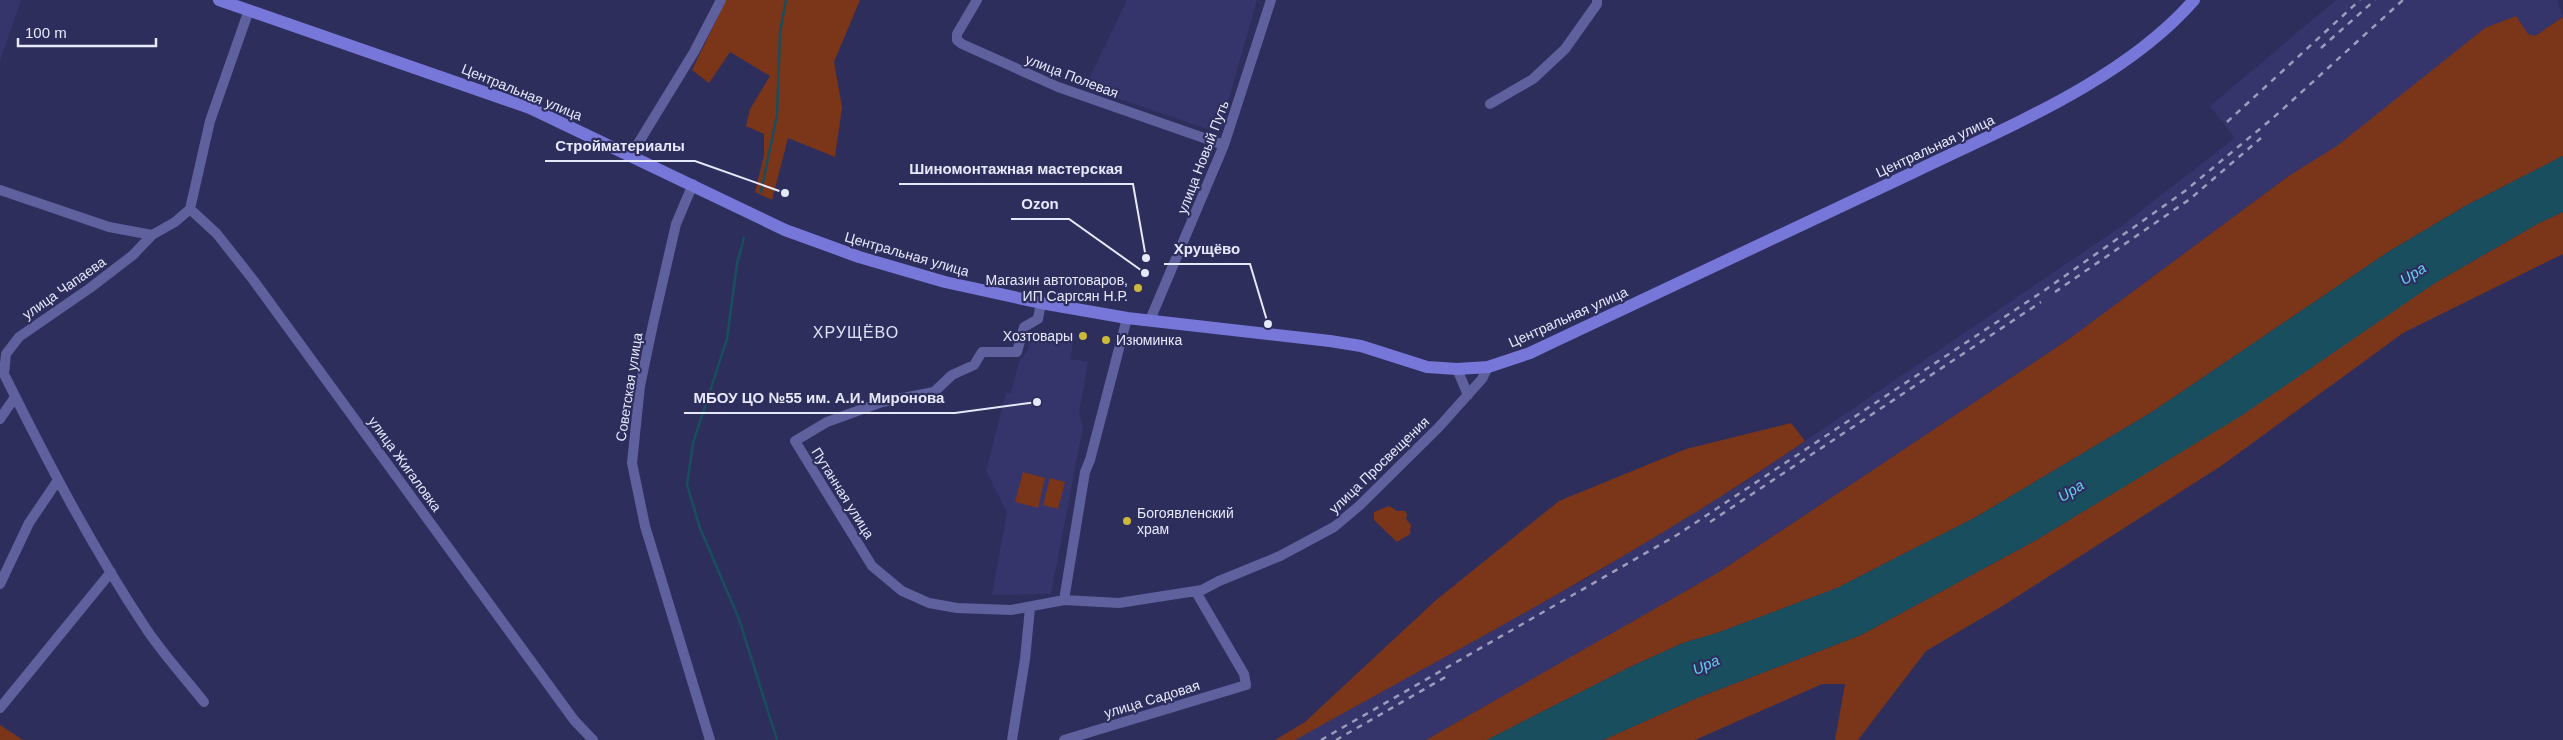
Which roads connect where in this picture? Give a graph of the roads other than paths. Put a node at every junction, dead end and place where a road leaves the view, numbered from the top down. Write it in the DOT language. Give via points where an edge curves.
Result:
graph roads {
  1 [pos="219,0"];
  2 [pos="721,0"];
  3 [pos="977,0"];
  4 [pos="1272,0"];
  5 [pos="1597,0"];
  6 [pos="2194,0"];
  7 [pos="249,10"];
  8 [pos="1490,104"];
  9 [pos="1224,145"];
  10 [pos="631,155"];
  11 [pos="693,184"];
  12 [pos="0,190"];
  13 [pos="190,209"];
  14 [pos="152,235"];
  15 [pos="1041,303"];
  16 [pos="1127,318"];
  17 [pos="1150,320"];
  18 [pos="1488,367"];
  19 [pos="1457,369"];
  20 [pos="1468,395"];
  21 [pos="15,397"];
  22 [pos="0,419"];
  23 [pos="58,480"];
  24 [pos="872,566"];
  25 [pos="111,572"];
  26 [pos="0,584"];
  27 [pos="1196,592"];
  28 [pos="1064,600"];
  29 [pos="1030,608"];
  30 [pos="204,702"];
  31 [pos="0,708"];
  32 [pos="593,740"];
  33 [pos="710,740"];
  34 [pos="1012,740"];
  35 [pos="1064,740"];
  1 -- 7 [label="main road, Центральная улица"];
  2 -- 10 [label="street" via="694,52"];
  3 -- 9 [label="street, улица Полевая" via="957,34 957,40 962,44 1058,87"];
  4 -- 9 [label="street, улица Новый Путь"];
  5 -- 8 [label="street" via="1565,49 1533,79"];
  6 -- 18 [label="main road, Центральная улица" via="2171,25 2132,54 2046,109 1530,353"];
  7 -- 10 [label="main road, Центральная улица" via="530,108"];
  7 -- 13 [label="street" via="210,121"];
  9 -- 17 [label="street, улица Новый Путь"];
  10 -- 11 [label="main road, Центральная улица"];
  11 -- 15 [label="main road, Центральная улица" via="785,230 839,250 945,282"];
  11 -- 33 [label="street, Советская улица" via="676,224 655,315 640,386 632,463 645,526"];
  12 -- 14 [label="street" via="109,227"];
  13 -- 14 [label="street, улица Чапаева"];
  13 -- 32 [label="street, улица Жигаловка" via="217,234 254,281 574,720"];
  14 -- 21 [label="street, улица Чапаева" via="126,261 13,343 6,354 4,370"];
  15 -- 16 [label="main road, Центральная улица"];
  15 -- 24 [label="street, Путанная улица" via="1038,319 1024,327 1017,352 982,352 974,366 952,375 934,392 882,402 828,422 795,441"];
  16 -- 17 [label="main road, Центральная улица"];
  16 -- 28 [label="street" via="1085,472"];
  17 -- 19 [label="main road, Центральная улица" via="1330,341 1361,346 1427,368"];
  18 -- 19 [label="main road, Центральная улица"];
  18 -- 20 [label="street, улица Просвещения"];
  19 -- 20 [label="street"];
  20 -- 27 [label="street, улица Просвещения" via="1338,524 1280,556"];
  21 -- 22 [label="street"];
  21 -- 23 [label="street, улица Чапаева"];
  23 -- 25 [label="street, улица Чапаева"];
  23 -- 26 [label="street" via="30,523"];
  24 -- 29 [label="street, улица Просвещения" via="896,588 929,603 957,608"];
  25 -- 30 [label="street, улица Чапаева" via="157,643"];
  25 -- 31 [label="street"];
  27 -- 28 [label="street, улица Просвещения" via="1119,603"];
  27 -- 35 [label="street, улица Садовая" via="1247,682 1242,687"];
  28 -- 29 [label="street, улица Просвещения"];
  29 -- 34 [label="street"];
}
